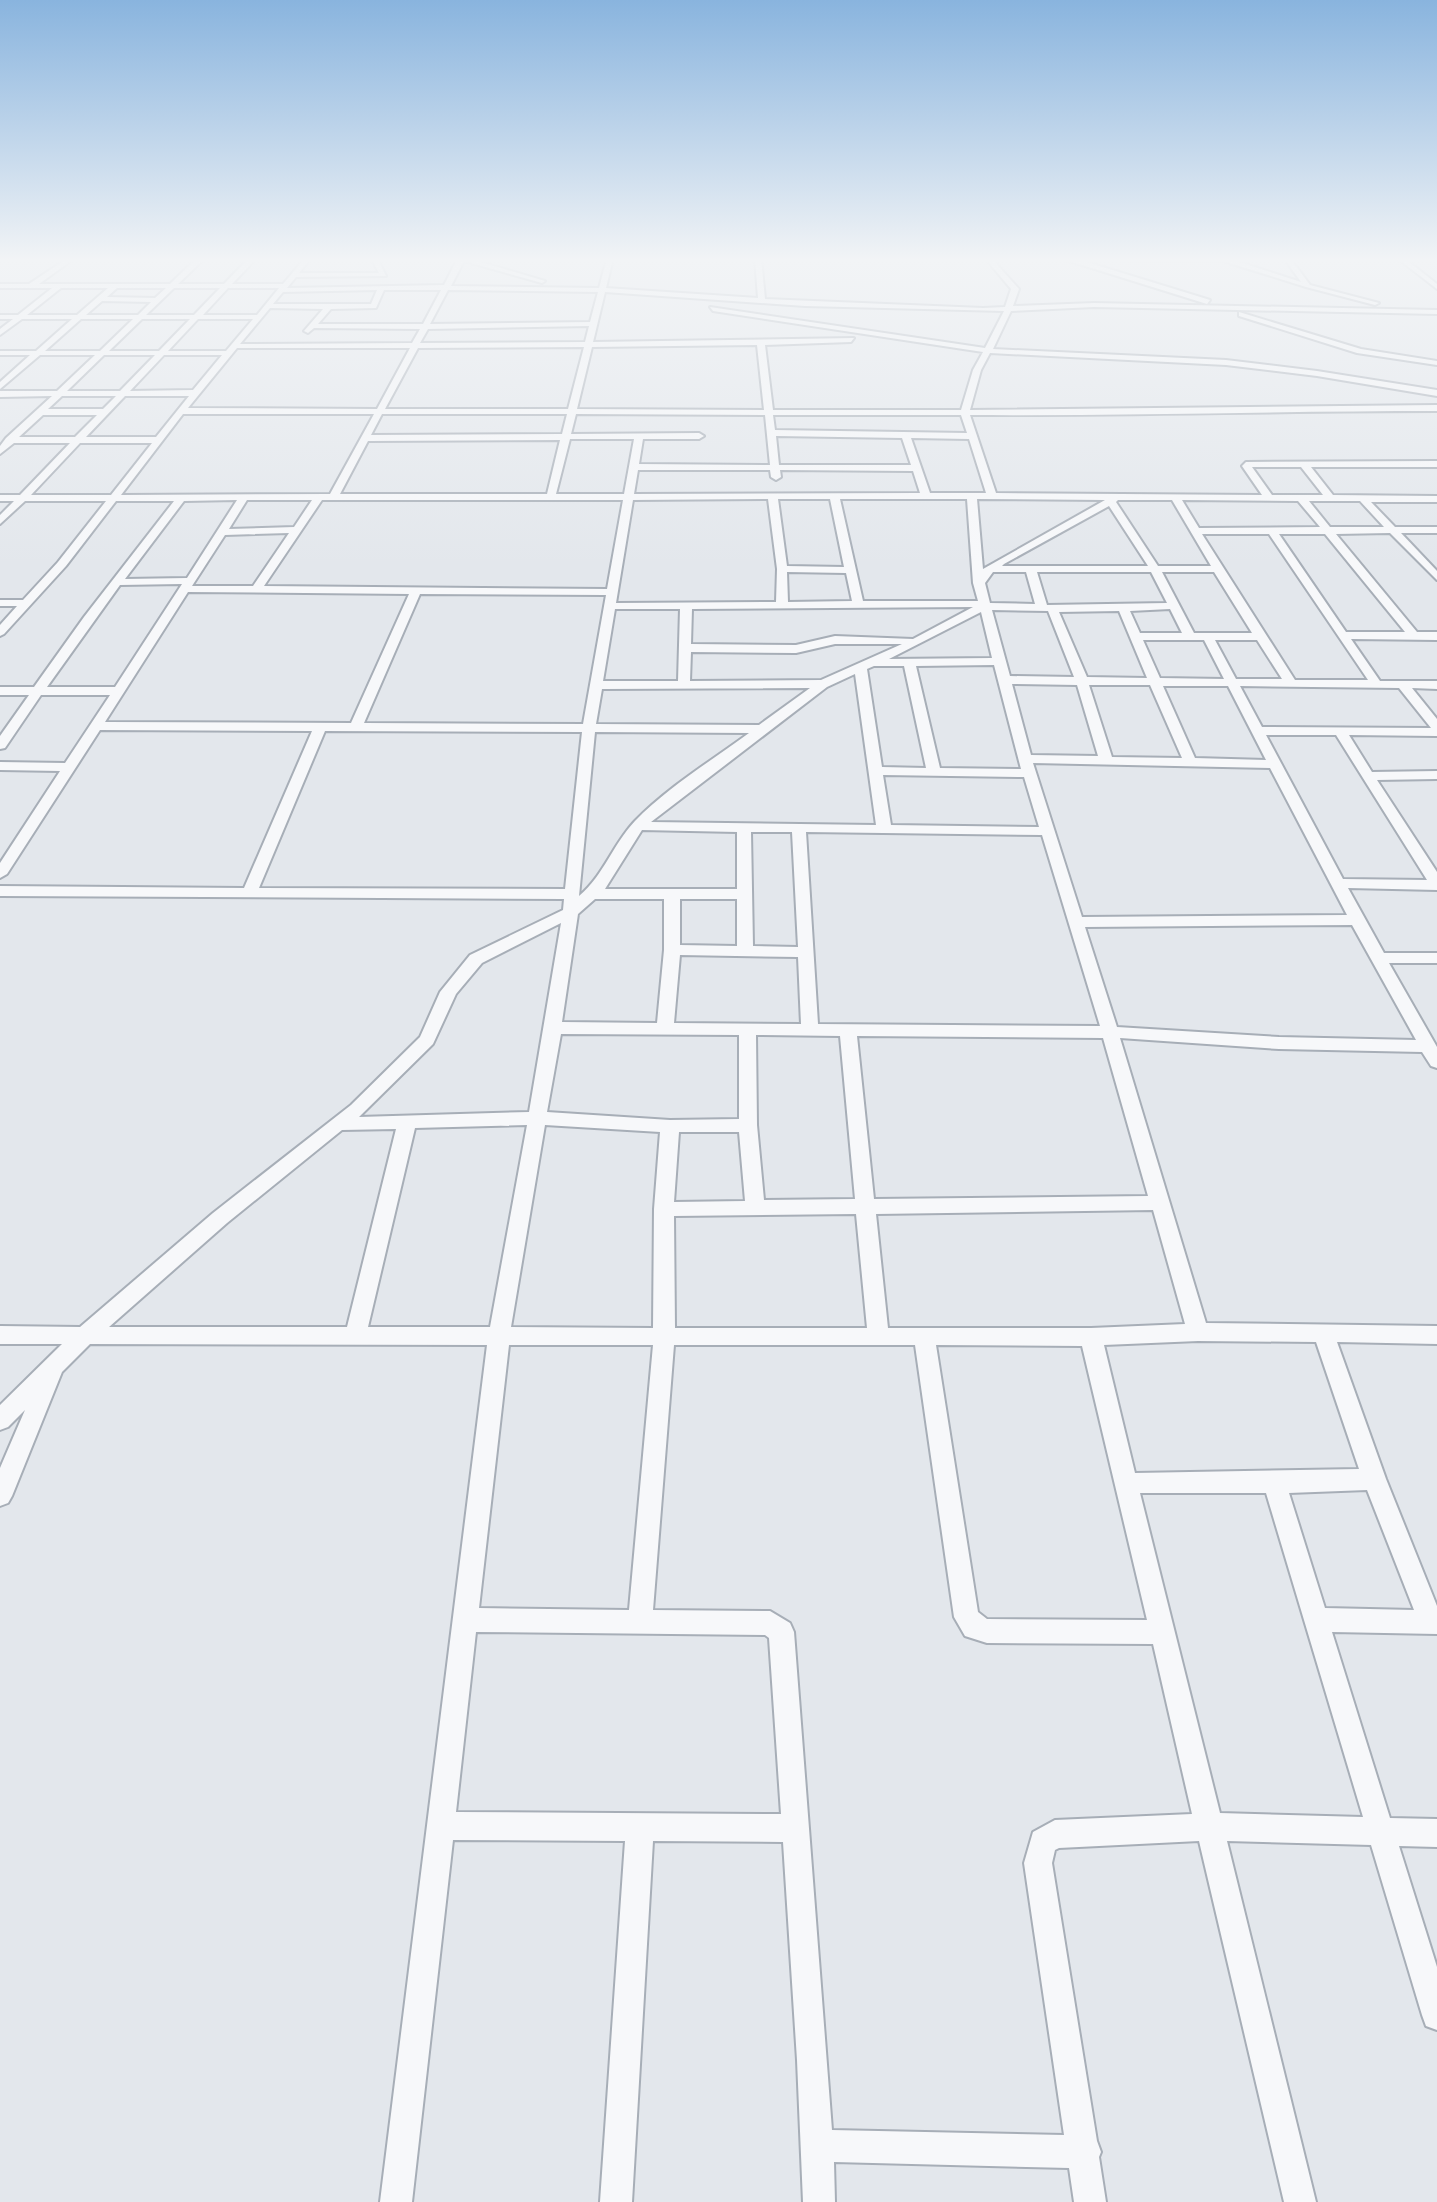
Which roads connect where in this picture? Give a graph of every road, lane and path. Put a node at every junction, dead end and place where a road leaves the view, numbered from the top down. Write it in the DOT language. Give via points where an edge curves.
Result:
graph roads {
  1 [pos="28,361"];
  2 [pos="93,361"];
  3 [pos="156,361"];
  4 [pos="221,361"];
  5 [pos="407,361"];
  6 [pos="585,361"];
  7 [pos="764,361"];
  8 [pos="981,361"];
  9 [pos="1201,361"];
  10 [pos="0,386"];
  11 [pos="195,393"];
  12 [pos="1437,393"];
  13 [pos="0,394"];
  14 [pos="61,394"];
  15 [pos="125,394"];
  16 [pos="1437,408"];
  17 [pos="181,411"];
  18 [pos="42,412"];
  19 [pos="107,412"];
  20 [pos="448,412"];
  21 [pos="573,412"];
  22 [pos="702,412"];
  23 [pos="771,412"];
  24 [pos="379,413"];
  25 [pos="840,413"];
  26 [pos="965,413"];
  27 [pos="773,433"];
  28 [pos="567,436"];
  29 [pos="639,436"];
  30 [pos="699,436"];
  31 [pos="906,436"];
  32 [pos="972,436"];
  33 [pos="365,438"];
  34 [pos="436,438"];
  35 [pos="81,439"];
  36 [pos="0,440"];
  37 [pos="12,440"];
  38 [pos="158,440"];
  39 [pos="0,451"];
  40 [pos="846,452"];
  41 [pos="1303,463"];
  42 [pos="1437,464"];
  43 [pos="636,467"];
  44 [pos="698,467"];
  45 [pos="776,468"];
  46 [pos="916,468"];
  47 [pos="245,496"];
  48 [pos="320,496"];
  49 [pos="334,496"];
  50 [pos="551,496"];
  51 [pos="628,496"];
  52 [pos="776,496"];
  53 [pos="834,496"];
  54 [pos="926,496"];
  55 [pos="972,496"];
  56 [pos="992,496"];
  57 [pos="114,497"];
  58 [pos="182,497"];
  59 [pos="0,498"];
  60 [pos="1176,498"];
  61 [pos="1269,498"];
  62 [pos="1301,498"];
  63 [pos="1330,498"];
  64 [pos="1362,498"];
  65 [pos="23,499"];
  66 [pos="1114,499"];
  67 [pos="1409,499"];
  68 [pos="1437,499"];
  69 [pos="1418,508"];
  70 [pos="1428,518"];
  71 [pos="0,521"];
  72 [pos="1437,529"];
  73 [pos="296,530"];
  74 [pos="1328,530"];
  75 [pos="1394,530"];
  76 [pos="1197,531"];
  77 [pos="1272,531"];
  78 [pos="221,532"];
  79 [pos="782,569"];
  80 [pos="990,569"];
  81 [pos="1031,569"];
  82 [pos="1155,569"];
  83 [pos="1219,569"];
  84 [pos="850,570"];
  85 [pos="1437,577"];
  86 [pos="116,582"];
  87 [pos="979,583"];
  88 [pos="186,585"];
  89 [pos="256,590"];
  90 [pos="416,591"];
  91 [pos="609,599"];
  92 [pos="0,603"];
  93 [pos="26,603"];
  94 [pos="858,604"];
  95 [pos="686,605"];
  96 [pos="782,605"];
  97 [pos="984,605"];
  98 [pos="1173,606"];
  99 [pos="1047,608"];
  100 [pos="1123,608"];
  101 [pos="0,632"];
  102 [pos="1343,635"];
  103 [pos="1261,636"];
  104 [pos="1414,636"];
  105 [pos="1437,636"];
  106 [pos="1137,637"];
  107 [pos="1190,637"];
  108 [pos="1208,637"];
  109 [pos="916,642"];
  110 [pos="685,648"];
  111 [pos="1001,661"];
  112 [pos="909,663"];
  113 [pos="863,664"];
  114 [pos="1006,680"];
  115 [pos="1082,681"];
  116 [pos="1155,683"];
  117 [pos="823,684"];
  118 [pos="596,685"];
  119 [pos="684,685"];
  120 [pos="1233,685"];
  121 [pos="1292,685"];
  122 [pos="1377,685"];
  123 [pos="1403,685"];
  124 [pos="1437,685"];
  125 [pos="0,691"];
  126 [pos="39,691"];
  127 [pos="120,691"];
  128 [pos="97,726"];
  129 [pos="320,728"];
  130 [pos="355,728"];
  131 [pos="589,729"];
  132 [pos="758,729"];
  133 [pos="1437,730"];
  134 [pos="1257,731"];
  135 [pos="1340,732"];
  136 [pos="0,745"];
  137 [pos="1106,760"];
  138 [pos="1190,762"];
  139 [pos="1275,764"];
  140 [pos="0,766"];
  141 [pos="1027,766"];
  142 [pos="71,767"];
  143 [pos="876,771"];
  144 [pos="934,772"];
  145 [pos="1437,775"];
  146 [pos="1369,776"];
  147 [pos="638,826"];
  148 [pos="744,827"];
  149 [pos="799,827"];
  150 [pos="884,828"];
  151 [pos="1047,831"];
  152 [pos="0,874"];
  153 [pos="1337,883"];
  154 [pos="1437,885"];
  155 [pos="0,891"];
  156 [pos="249,893"];
  157 [pos="672,894"];
  158 [pos="742,894"];
  159 [pos="578,900"];
  160 [pos="1357,920"];
  161 [pos="1076,922"];
  162 [pos="672,950"];
  163 [pos="745,951"];
  164 [pos="805,952"];
  165 [pos="1380,958"];
  166 [pos="1437,958"];
  167 [pos="553,1028"];
  168 [pos="665,1029"];
  169 [pos="747,1029"];
  170 [pos="810,1030"];
  171 [pos="848,1030"];
  172 [pos="1110,1032"];
  173 [pos="1428,1046"];
  174 [pos="1437,1062"];
  175 [pos="537,1118"];
  176 [pos="407,1122"];
  177 [pos="339,1124"];
  178 [pos="748,1125"];
  179 [pos="670,1126"];
  180 [pos="1160,1203"];
  181 [pos="866,1208"];
  182 [pos="664,1209"];
  183 [pos="755,1209"];
  184 [pos="1198,1332"];
  185 [pos="1323,1333"];
  186 [pos="0,1335"];
  187 [pos="664,1335"];
  188 [pos="1437,1335"];
  189 [pos="84,1336"];
  190 [pos="355,1336"];
  191 [pos="499,1336"];
  192 [pos="878,1336"];
  193 [pos="924,1337"];
  194 [pos="1091,1337"];
  195 [pos="55,1365"];
  196 [pos="0,1420"];
  197 [pos="1374,1479"];
  198 [pos="1125,1483"];
  199 [pos="1274,1483"];
  200 [pos="0,1496"];
  201 [pos="465,1620"];
  202 [pos="1316,1620"];
  203 [pos="640,1621"];
  204 [pos="1434,1622"];
  205 [pos="1161,1632"];
  206 [pos="441,1826"];
  207 [pos="640,1827"];
  208 [pos="1207,1827"];
  209 [pos="793,1828"];
  210 [pos="1380,1831"];
  211 [pos="1437,1833"];
  212 [pos="1437,2015"];
  213 [pos="817,2146"];
  214 [pos="1085,2152"];
  215 [pos="396,2202"];
  216 [pos="616,2202"];
  217 [pos="819,2202"];
  218 [pos="1090,2202"];
  219 [pos="1300,2202"];
  1 -- 10 [label="street"];
  2 -- 14 [label="street"];
  3 -- 15 [label="street"];
  4 -- 11 [label="street"];
  5 -- 24 [label="street"];
  6 -- 21 [label="street"];
  7 -- 23 [label="street"];
  8 -- 26 [label="street"];
  9 -- 12 [label="street" via="1358,378"];
  11 -- 15 [label="street"];
  11 -- 17 [label="street"];
  13 -- 14 [label="street"];
  14 -- 15 [label="street"];
  14 -- 18 [label="street"];
  15 -- 19 [label="street"];
  16 -- 26 [label="street"];
  17 -- 24 [label="street"];
  17 -- 38 [label="street"];
  18 -- 19 [label="street"];
  18 -- 37 [label="street"];
  19 -- 35 [label="street"];
  20 -- 21 [label="street"];
  20 -- 24 [label="street"];
  20 -- 34 [label="street"];
  21 -- 22 [label="street"];
  21 -- 28 [label="street"];
  22 -- 23 [label="street"];
  22 -- 30 [label="street"];
  23 -- 25 [label="street"];
  23 -- 27 [label="street"];
  24 -- 33 [label="street"];
  25 -- 26 [label="street"];
  25 -- 40 [label="street"];
  26 -- 32 [label="street"];
  27 -- 40 [label="street"];
  27 -- 45 [label="street"];
  28 -- 29 [label="street"];
  28 -- 34 [label="street"];
  28 -- 50 [label="street"];
  29 -- 30 [label="street"];
  29 -- 43 [label="street"];
  30 -- 44 [label="street"];
  31 -- 32 [label="street"];
  31 -- 40 [label="street"];
  31 -- 46 [label="street"];
  32 -- 56 [label="street"];
  33 -- 34 [label="street"];
  33 -- 49 [label="street"];
  35 -- 37 [label="street"];
  35 -- 38 [label="street"];
  35 -- 65 [label="street"];
  36 -- 37 [label="street"];
  37 -- 39 [label="street"];
  38 -- 57 [label="street"];
  40 -- 45 [label="street"];
  40 -- 46 [label="street"];
  41 -- 42 [label="street"];
  41 -- 61 [label="street" via="1247,466"];
  41 -- 63 [label="street"];
  43 -- 44 [label="street"];
  43 -- 51 [label="street"];
  44 -- 45 [label="street"];
  45 -- 52 [label="street"];
  46 -- 54 [label="street"];
  47 -- 48 [label="street"];
  47 -- 58 [label="street"];
  47 -- 78 [label="street"];
  48 -- 49 [label="street"];
  48 -- 73 [label="street"];
  49 -- 50 [label="street"];
  50 -- 51 [label="street"];
  51 -- 52 [label="street"];
  51 -- 91 [label="street"];
  52 -- 53 [label="street"];
  52 -- 79 [label="street"];
  53 -- 54 [label="street"];
  53 -- 84 [label="street"];
  54 -- 55 [label="street"];
  55 -- 56 [label="street"];
  55 -- 87 [label="street"];
  56 -- 66 [label="street"];
  57 -- 58 [label="street"];
  57 -- 65 [label="street"];
  57 -- 93 [label="street"];
  58 -- 86 [label="street"];
  59 -- 65 [label="street"];
  60 -- 61 [label="street"];
  60 -- 66 [label="street"];
  60 -- 76 [label="street"];
  61 -- 62 [label="street"];
  62 -- 63 [label="street"];
  62 -- 74 [label="street"];
  63 -- 64 [label="street"];
  64 -- 67 [label="street"];
  64 -- 75 [label="street"];
  65 -- 71 [label="street"];
  66 -- 80 [label="street"];
  66 -- 82 [label="street"];
  67 -- 68 [label="street"];
  67 -- 69 [label="street"];
  70 -- 72 [label="street"];
  72 -- 75 [label="street"];
  73 -- 78 [label="street"];
  73 -- 89 [label="street"];
  74 -- 75 [label="street"];
  74 -- 77 [label="street"];
  74 -- 104 [label="street"];
  75 -- 85 [label="street"];
  76 -- 77 [label="street"];
  76 -- 83 [label="street"];
  77 -- 102 [label="street"];
  78 -- 88 [label="street"];
  79 -- 84 [label="street"];
  79 -- 96 [label="street"];
  80 -- 81 [label="street"];
  80 -- 87 [label="street"];
  81 -- 82 [label="street"];
  81 -- 99 [label="street"];
  82 -- 83 [label="street"];
  82 -- 98 [label="street"];
  83 -- 103 [label="street"];
  84 -- 94 [label="street"];
  86 -- 88 [label="street"];
  86 -- 126 [label="street"];
  87 -- 97 [label="street"];
  88 -- 89 [label="street"];
  88 -- 127 [label="street"];
  89 -- 90 [label="street"];
  90 -- 91 [label="street"];
  90 -- 130 [label="street"];
  91 -- 95 [label="street"];
  91 -- 118 [label="street"];
  92 -- 93 [label="street"];
  93 -- 101 [label="street"];
  94 -- 96 [label="street"];
  94 -- 97 [label="street"];
  95 -- 96 [label="street"];
  95 -- 110 [label="street"];
  97 -- 99 [label="street"];
  97 -- 109 [label="street"];
  97 -- 111 [label="street"];
  98 -- 100 [label="street"];
  98 -- 107 [label="street"];
  99 -- 100 [label="street"];
  99 -- 115 [label="street"];
  100 -- 106 [label="street"];
  102 -- 104 [label="street"];
  102 -- 122 [label="street"];
  103 -- 108 [label="street"];
  103 -- 121 [label="street"];
  104 -- 105 [label="street"];
  106 -- 107 [label="street"];
  106 -- 116 [label="street"];
  107 -- 108 [label="street"];
  108 -- 120 [label="street"];
  109 -- 110 [label="street" via="835,640 796,649"];
  109 -- 113 [label="street"];
  110 -- 119 [label="street"];
  111 -- 112 [label="street"];
  111 -- 114 [label="street"];
  112 -- 113 [label="street"];
  112 -- 144 [label="street"];
  113 -- 117 [label="street"];
  113 -- 143 [label="street"];
  114 -- 115 [label="street"];
  114 -- 141 [label="street"];
  115 -- 116 [label="street"];
  115 -- 137 [label="street"];
  116 -- 120 [label="street"];
  116 -- 138 [label="street"];
  117 -- 119 [label="street"];
  117 -- 132 [label="street"];
  118 -- 119 [label="street"];
  118 -- 131 [label="street"];
  120 -- 121 [label="street"];
  120 -- 134 [label="street"];
  121 -- 122 [label="street"];
  122 -- 123 [label="street"];
  123 -- 124 [label="street"];
  123 -- 133 [label="street"];
  125 -- 126 [label="street"];
  126 -- 127 [label="street"];
  126 -- 136 [label="street"];
  127 -- 128 [label="street"];
  128 -- 129 [label="street"];
  128 -- 142 [label="street"];
  129 -- 130 [label="street"];
  129 -- 156 [label="street"];
  130 -- 131 [label="street"];
  131 -- 132 [label="street"];
  131 -- 159 [label="street"];
  132 -- 147 [label="street"];
  133 -- 135 [label="street"];
  134 -- 135 [label="street"];
  134 -- 139 [label="street"];
  135 -- 146 [label="street"];
  137 -- 138 [label="street"];
  137 -- 141 [label="street"];
  138 -- 139 [label="street"];
  139 -- 153 [label="street"];
  140 -- 142 [label="street"];
  141 -- 144 [label="street"];
  141 -- 151 [label="street"];
  142 -- 152 [label="street"];
  143 -- 144 [label="street"];
  143 -- 150 [label="street"];
  145 -- 146 [label="street"];
  146 -- 154 [label="street"];
  147 -- 148 [label="street"];
  147 -- 159 [label="street" via="615,866"];
  148 -- 149 [label="street"];
  148 -- 158 [label="street"];
  149 -- 150 [label="street"];
  149 -- 164 [label="street"];
  150 -- 151 [label="street"];
  151 -- 161 [label="street"];
  153 -- 154 [label="street"];
  153 -- 160 [label="street"];
  155 -- 156 [label="street"];
  156 -- 159 [label="street"];
  157 -- 158 [label="street"];
  157 -- 159 [label="street"];
  157 -- 162 [label="street"];
  158 -- 163 [label="street"];
  159 -- 167 [label="street"];
  159 -- 177 [label="street" via="476,959 448,992 427,1040"];
  160 -- 161 [label="street"];
  160 -- 165 [label="street"];
  161 -- 172 [label="street"];
  162 -- 163 [label="street"];
  162 -- 168 [label="street"];
  163 -- 164 [label="street"];
  164 -- 170 [label="street"];
  165 -- 166 [label="street"];
  165 -- 173 [label="street"];
  167 -- 168 [label="street"];
  167 -- 175 [label="street"];
  168 -- 169 [label="street"];
  169 -- 170 [label="street"];
  169 -- 178 [label="street"];
  170 -- 171 [label="street"];
  171 -- 172 [label="street"];
  171 -- 181 [label="street"];
  172 -- 173 [label="street"];
  172 -- 180 [label="street"];
  173 -- 174 [label="street"];
  175 -- 176 [label="street"];
  175 -- 179 [label="street"];
  175 -- 191 [label="street"];
  176 -- 177 [label="street"];
  176 -- 190 [label="street"];
  177 -- 189 [label="street"];
  178 -- 179 [label="street"];
  178 -- 183 [label="street"];
  179 -- 182 [label="street"];
  180 -- 181 [label="street"];
  180 -- 184 [label="street"];
  181 -- 183 [label="street"];
  181 -- 192 [label="street"];
  182 -- 183 [label="street"];
  182 -- 187 [label="street"];
  184 -- 185 [label="street"];
  184 -- 194 [label="street"];
  185 -- 188 [label="street"];
  185 -- 197 [label="street"];
  186 -- 189 [label="street"];
  187 -- 191 [label="street"];
  187 -- 192 [label="street"];
  187 -- 203 [label="street"];
  189 -- 190 [label="street"];
  189 -- 195 [label="street"];
  190 -- 191 [label="street"];
  191 -- 201 [label="street"];
  192 -- 193 [label="street"];
  193 -- 194 [label="street"];
  193 -- 205 [label="street" via="966,1617 974,1627"];
  194 -- 198 [label="street"];
  195 -- 196 [label="street"];
  195 -- 200 [label="street"];
  197 -- 199 [label="street"];
  197 -- 204 [label="street"];
  198 -- 199 [label="street"];
  198 -- 205 [label="street"];
  199 -- 202 [label="street"];
  201 -- 203 [label="street"];
  201 -- 206 [label="street"];
  202 -- 204 [label="street"];
  202 -- 210 [label="street"];
  203 -- 209 [label="street" via="777,1626"];
  205 -- 208 [label="street"];
  206 -- 207 [label="street"];
  206 -- 215 [label="street"];
  207 -- 209 [label="street"];
  207 -- 216 [label="street"];
  208 -- 210 [label="street"];
  208 -- 214 [label="street" via="1055,1834 1043,1842 1038,1863"];
  208 -- 219 [label="street"];
  209 -- 213 [label="street"];
  210 -- 211 [label="street"];
  210 -- 212 [label="street"];
  213 -- 214 [label="street"];
  213 -- 217 [label="street"];
  214 -- 218 [label="street"];
}
